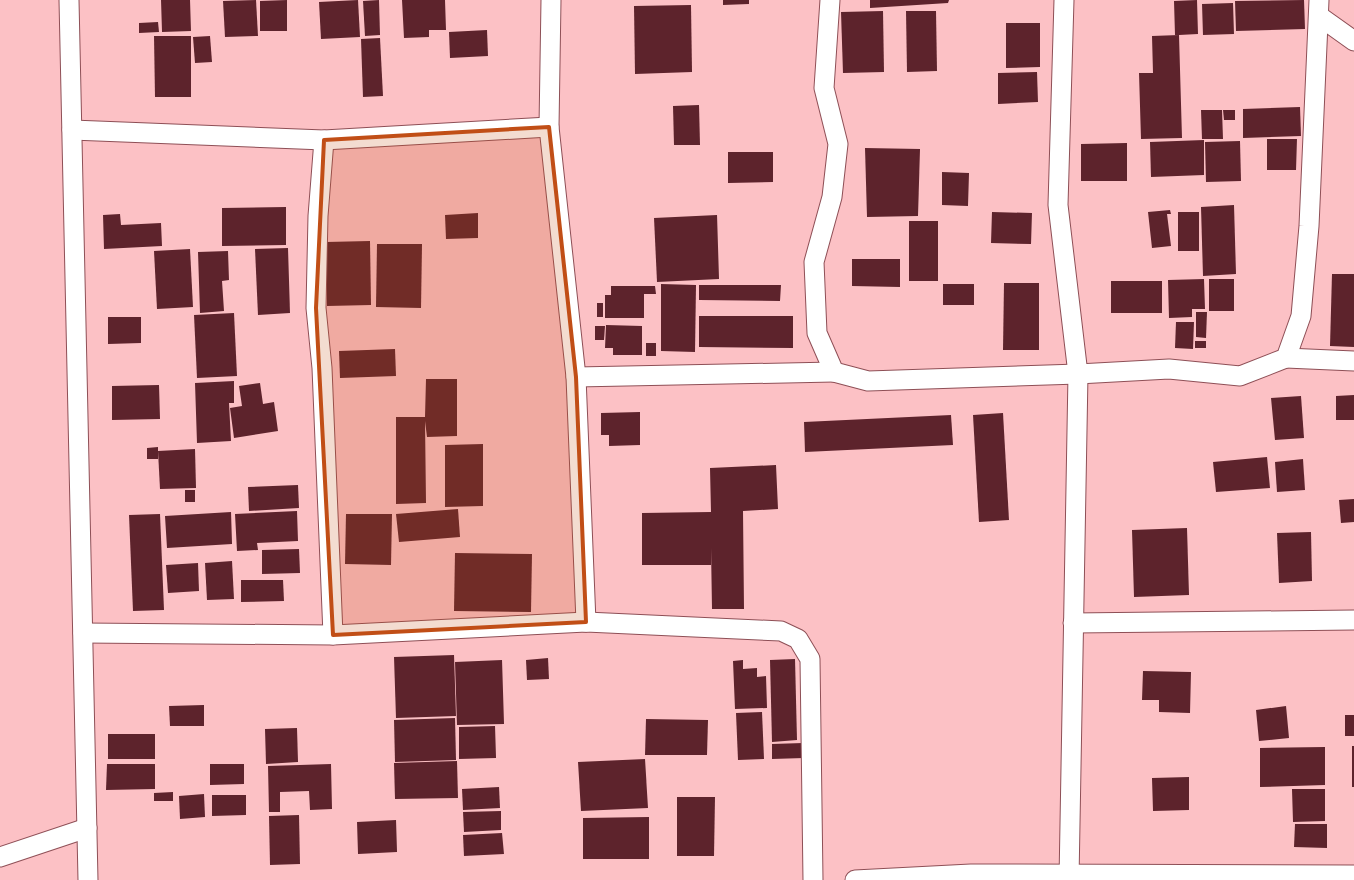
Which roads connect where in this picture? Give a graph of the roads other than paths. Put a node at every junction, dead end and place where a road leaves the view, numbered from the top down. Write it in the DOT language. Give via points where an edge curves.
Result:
graph roads {
  1 [pos="69,0"];
  2 [pos="551,0"];
  3 [pos="830,0"];
  4 [pos="1064,0"];
  5 [pos="1319,8"];
  6 [pos="1354,41"];
  7 [pos="549,128"];
  8 [pos="72,130"];
  9 [pos="324,140"];
  10 [pos="1286,358"];
  11 [pos="1354,361"];
  12 [pos="834,372"];
  13 [pos="1078,374"];
  14 [pos="576,377"];
  15 [pos="1354,620"];
  16 [pos="586,622"];
  17 [pos="1073,623"];
  18 [pos="83,633"];
  19 [pos="333,636"];
  20 [pos="87,828"];
  21 [pos="0,857"];
  22 [pos="1354,875"];
  23 [pos="1069,877"];
  24 [pos="88,880"];
  25 [pos="813,880"];
  26 [pos="855,880"];
  1 -- 8 [label="street"];
  2 -- 7 [label="street"];
  3 -- 12 [label="street" via="824,88 838,144 832,197 814,262 817,333"];
  4 -- 13 [label="street" via="1058,205"];
  5 -- 6 [label="street"];
  5 -- 10 [label="street" via="1309,226 1301,316"];
  7 -- 9 [label="street"];
  7 -- 14 [label="street"];
  8 -- 9 [label="street"];
  8 -- 18 [label="street"];
  9 -- 19 [label="street" via="316,308 322,368"];
  10 -- 11 [label="street"];
  10 -- 13 [label="street" via="1240,376 1169,369"];
  12 -- 13 [label="street" via="868,381"];
  12 -- 14 [label="street"];
  13 -- 17 [label="street"];
  14 -- 16 [label="street"];
  15 -- 17 [label="street"];
  16 -- 19 [label="street"];
  16 -- 25 [label="street" via="781,631 798,639 810,659"];
  17 -- 23 [label="street"];
  18 -- 19 [label="street"];
  18 -- 20 [label="street"];
  20 -- 21 [label="street"];
  20 -- 24 [label="street"];
  22 -- 23 [label="street"];
  23 -- 26 [label="street" via="970,874"];
}
